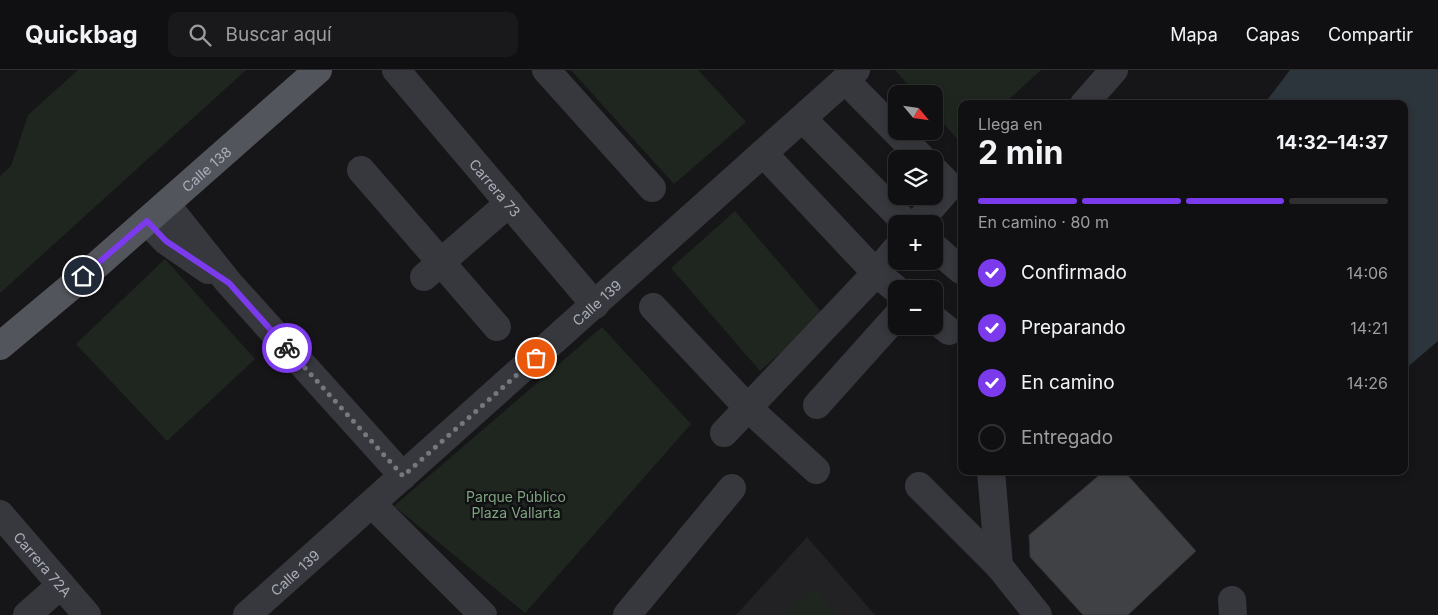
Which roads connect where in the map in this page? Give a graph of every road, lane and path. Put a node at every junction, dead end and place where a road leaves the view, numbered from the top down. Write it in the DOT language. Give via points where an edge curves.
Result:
graph roads {
  1 [pos="396,70"];
  2 [pos="546,70"];
  3 [pos="1114,70"];
  4 [pos="315,71"];
  5 [pos="851,75"];
  6 [pos="1088,100"];
  7 [pos="802,119"];
  8 [pos="915,150"];
  9 [pos="763,153"];
  10 [pos="361,170"];
  11 [pos="948,184"];
  12 [pos="652,188"];
  13 [pos="509,203"];
  14 [pos="156,213"];
  15 [pos="898,215"];
  16 [pos="924,215"];
  17 [pos="943,255"];
  18 [pos="98,264"];
  19 [pos="958,267"];
  20 [pos="433,270"];
  21 [pos="886,281"];
  22 [pos="595,305"];
  23 [pos="653,307"];
  24 [pos="888,326"];
  25 [pos="497,327"];
  26 [pos="0,346"];
  27 [pos="0,365"];
  28 [pos="817,405"];
  29 [pos="748,408"];
  30 [pos="724,433"];
  31 [pos="816,470"];
  32 [pos="991,475"];
  33 [pos="403,476"];
  34 [pos="919,486"];
  35 [pos="732,488"];
  36 [pos="372,504"];
  37 [pos="0,514"];
  38 [pos="999,566"];
  39 [pos="61,585"];
  40 [pos="27,615"];
  41 [pos="87,615"];
  42 [pos="247,615"];
  43 [pos="483,615"];
  44 [pos="627,615"];
  45 [pos="1038,615"];
  1 -- 13 [label="street, Carrera 73"];
  2 -- 12 [label="street"];
  3 -- 6 [label="street"];
  4 -- 14 [label="main road, Calle 138"];
  5 -- 7 [label="street, Calle 139"];
  5 -- 8 [label="street"];
  7 -- 9 [label="street, Calle 139"];
  7 -- 15 [label="street"];
  9 -- 21 [label="street"];
  9 -- 22 [label="street, Calle 139"];
  10 -- 20 [label="street"];
  11 -- 16 [label="street"];
  13 -- 20 [label="street"];
  13 -- 22 [label="street, Carrera 73"];
  14 -- 18 [label="main road, Calle 138"];
  14 -- 33 [label="street" via="229,283"];
  17 -- 19 [label="street"];
  18 -- 26 [label="main road, Calle 138"];
  18 -- 27 [label="main road, Calle 138" via="50,320"];
  20 -- 25 [label="street"];
  21 -- 29 [label="street"];
  22 -- 33 [label="street, Calle 139"];
  23 -- 29 [label="street"];
  24 -- 28 [label="street"];
  29 -- 30 [label="street"];
  29 -- 31 [label="street"];
  32 -- 38 [label="street"];
  33 -- 36 [label="street, Calle 139"];
  34 -- 38 [label="street"];
  35 -- 44 [label="street"];
  36 -- 42 [label="street, Calle 139"];
  36 -- 43 [label="street"];
  37 -- 39 [label="street, Carrera 72A"];
  38 -- 45 [label="street"];
  39 -- 40 [label="street"];
  39 -- 41 [label="street, Carrera 72A"];
}
